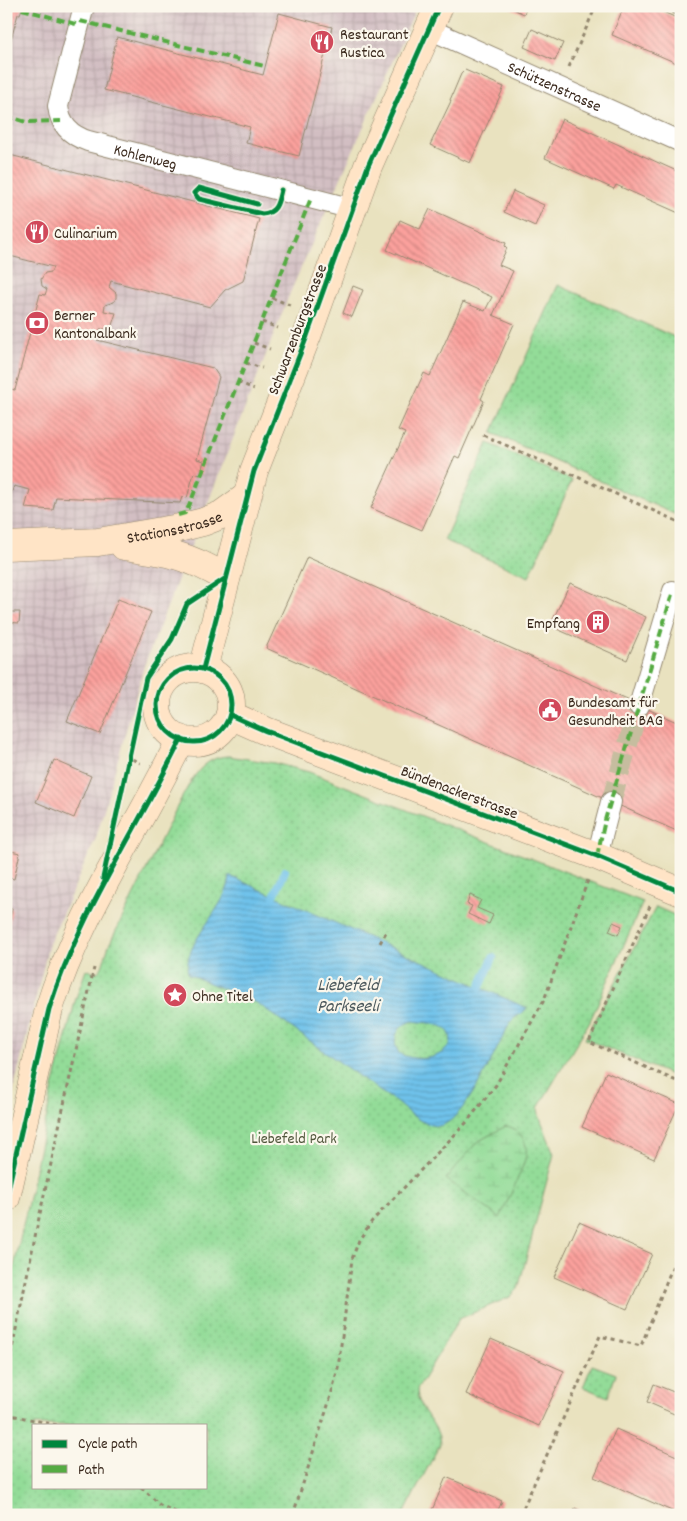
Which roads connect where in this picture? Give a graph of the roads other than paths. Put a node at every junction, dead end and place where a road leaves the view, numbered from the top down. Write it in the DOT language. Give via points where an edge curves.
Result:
graph roads {
  1 [pos="84,6"];
  2 [pos="434,18"];
  3 [pos="681,142"];
  4 [pos="353,209"];
  5 [pos="246,497"];
  6 [pos="98,542"];
  7 [pos="6,546"];
  8 [pos="226,578"];
  9 [pos="673,591"];
  10 [pos="203,669"];
  11 [pos="639,706"];
  12 [pos="230,715"];
  13 [pos="181,739"];
  14 [pos="610,802"];
  15 [pos="597,856"];
  16 [pos="671,888"];
  17 [pos="6,1198"];
  1 -- 4 [label="street, Kohlenweg" via="58,106 61,120 70,132 88,141"];
  2 -- 3 [label="street, Schützenstrasse" via="560,88"];
  2 -- 4 [label="main road, Schwarzenburgstrasse" via="368,166"];
  4 -- 5 [label="main road, Schwarzenburgstrasse"];
  5 -- 6 [label="main road, Stationsstrasse" via="221,515 203,522"];
  5 -- 8 [label="main road, Schwarzenburgstrasse"];
  6 -- 7 [label="main road, Stationsstrasse"];
  6 -- 8 [label="main road, Stationsstrasse" via="173,552 204,564"];
  8 -- 10 [label="main road, Schwarzenburgstrasse"];
  9 -- 11 [label="street"];
  10 -- 12 [label="main road" via="223,681 232,703"];
  10 -- 13 [label="main road" via="179,671 169,678 160,694 158,712 162,724"];
  12 -- 13 [label="main road" via="216,735 193,742"];
  12 -- 15 [label="main road, Bündenackerstrasse" via="266,732"];
  13 -- 17 [label="main road" via="56,984"];
  14 -- 15 [label="street"];
  15 -- 16 [label="main road, Bündenackerstrasse"];
}
